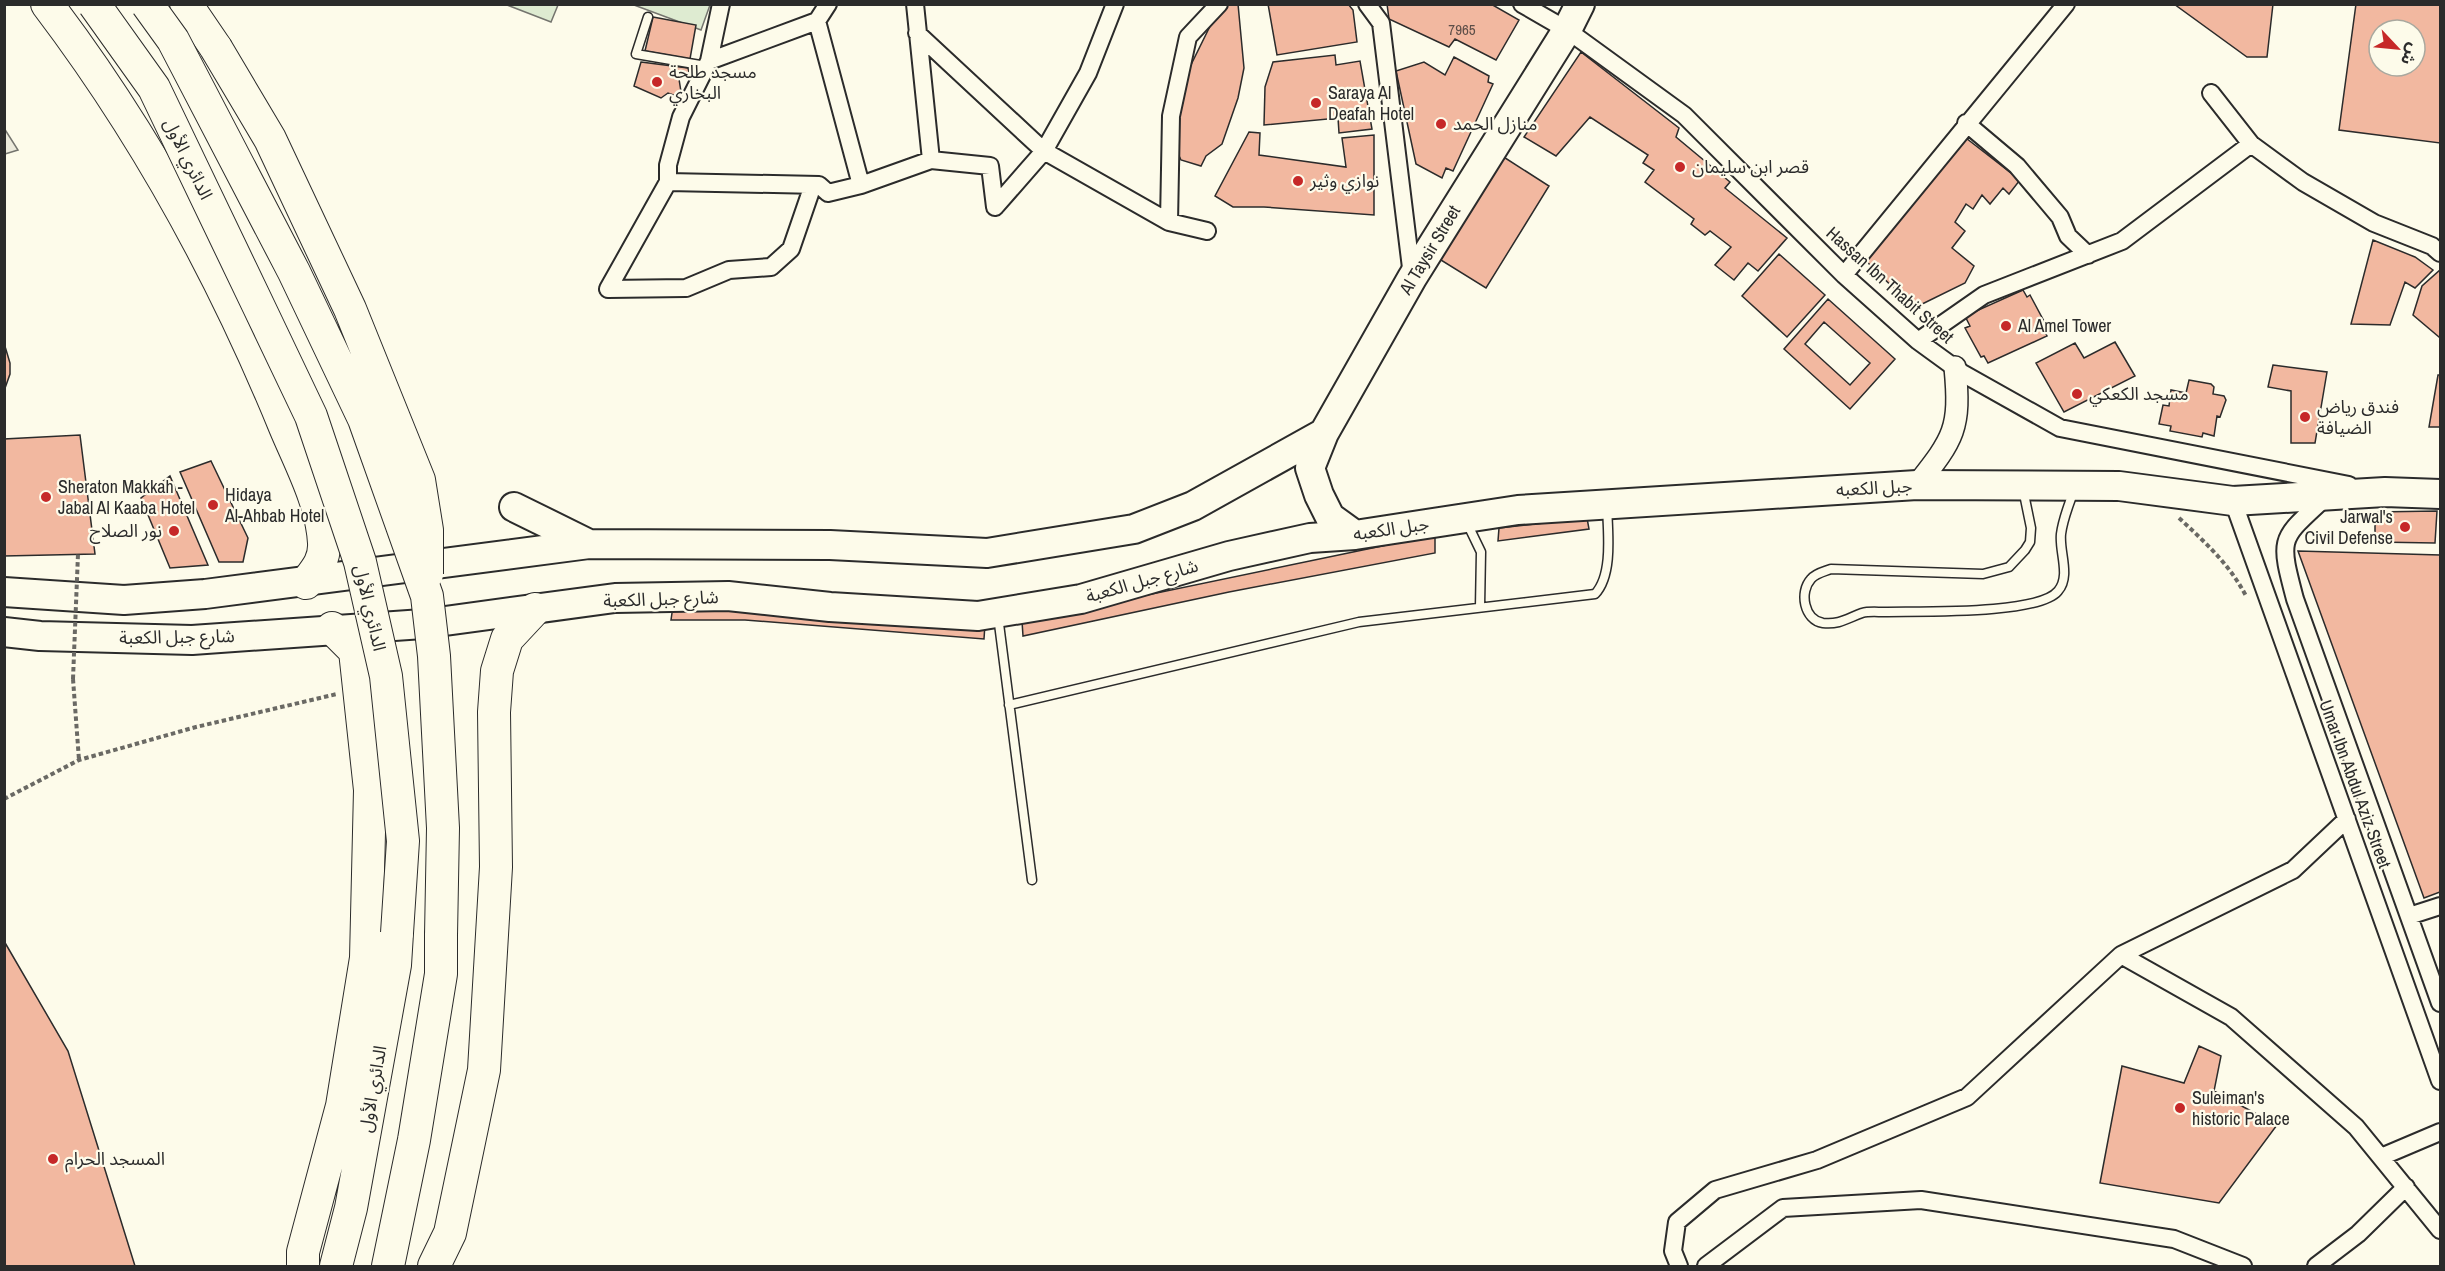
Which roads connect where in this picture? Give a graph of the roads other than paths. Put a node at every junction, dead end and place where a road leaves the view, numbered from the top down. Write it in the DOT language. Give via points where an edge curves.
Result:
graph roads {
  1 [pos="48,4"];
  2 [pos="94,4"];
  3 [pos="147,4"];
  4 [pos="186,4"];
  5 [pos="721,4"];
  6 [pos="828,4"];
  7 [pos="915,4"];
  8 [pos="1115,4"];
  9 [pos="1219,4"];
  10 [pos="1367,4"];
  11 [pos="1378,4"];
  12 [pos="1522,4"];
  13 [pos="1580,4"];
  14 [pos="2066,4"];
  15 [pos="648,17"];
  16 [pos="817,21"];
  17 [pos="1381,23"];
  18 [pos="1567,30"];
  19 [pos="917,33"];
  20 [pos="708,64"];
  21 [pos="2211,93"];
  22 [pos="1966,123"];
  23 [pos="2251,144"];
  24 [pos="1044,151"];
  25 [pos="931,160"];
  26 [pos="668,182"];
  27 [pos="813,185"];
  28 [pos="861,185"];
  29 [pos="1169,222"];
  30 [pos="1207,231"];
  31 [pos="2440,254"];
  32 [pos="2088,255"];
  33 [pos="1844,275"];
  34 [pos="1412,278"];
  35 [pos="1918,341"];
  36 [pos="1955,368"];
  37 [pos="1324,434"];
  38 [pos="1917,485"];
  39 [pos="2022,486"];
  40 [pos="2075,486"];
  41 [pos="2385,492"];
  42 [pos="2440,494"];
  43 [pos="2327,496"];
  44 [pos="2232,501"];
  45 [pos="1607,504"];
  46 [pos="514,507"];
  47 [pos="1464,518"];
  48 [pos="1355,535"];
  49 [pos="1310,538"];
  50 [pos="589,544"];
  51 [pos="306,583"];
  52 [pos="4,592"];
  53 [pos="427,596"];
  54 [pos="1480,607"];
  55 [pos="535,609"];
  56 [pos="997,613"];
  57 [pos="332,628"];
  58 [pos="4,632"];
  59 [pos="1009,705"];
  60 [pos="2347,819"];
  61 [pos="1032,880"];
  62 [pos="2440,906"];
  63 [pos="2409,916"];
  64 [pos="2121,955"];
  65 [pos="2440,1003"];
  66 [pos="2440,1081"];
  67 [pos="2440,1132"];
  68 [pos="2381,1157"];
  69 [pos="2406,1187"];
  70 [pos="2440,1230"];
  71 [pos="303,1266"];
  72 [pos="336,1266"];
  73 [pos="388,1266"];
  74 [pos="434,1266"];
  75 [pos="1680,1266"];
  76 [pos="1706,1266"];
  77 [pos="2242,1266"];
  78 [pos="2316,1266"];
  1 -- 51 [label="highway" via="134,130 195,237 267,382 315,498 324,543 322,562"];
  2 -- 72 [label="highway, الدائري الأول, bridge" via="154,88 311,416 360,562 386,675 403,842 395,964 351,1208"];
  3 -- 53 [label="highway, bridge" via="173,40 294,272 359,409"];
  4 -- 53 [label="highway, bridge" via="270,139 345,298 419,480 427,530"];
  5 -- 20 [label="street"];
  6 -- 16 [label="street"];
  7 -- 19 [label="street"];
  8 -- 24 [label="street" via="1088,73"];
  9 -- 29 [label="street" via="1188,37 1171,116"];
  10 -- 17 [label="street"];
  11 -- 17 [label="street"];
  12 -- 18 [label="street, Hassan Ibn Thabit Street"];
  13 -- 18 [label="highway, Al Taysir Street"];
  14 -- 22 [label="street"];
  15 -- 20 [label="lane" via="636,54"];
  16 -- 20 [label="street"];
  16 -- 28 [label="street"];
  17 -- 34 [label="street"];
  18 -- 33 [label="street, Hassan Ibn Thabit Street" via="1684,115"];
  18 -- 34 [label="highway, Al Taysir Street"];
  19 -- 24 [label="street"];
  19 -- 25 [label="street"];
  20 -- 26 [label="street" via="681,117 668,165"];
  21 -- 23 [label="street"];
  22 -- 32 [label="street" via="2017,166 2060,217 2068,236"];
  22 -- 33 [label="street"];
  23 -- 31 [label="street" via="2303,182 2374,223 2432,246"];
  23 -- 32 [label="street" via="2122,241"];
  24 -- 25 [label="street" via="995,207 990,166"];
  24 -- 29 [label="street"];
  25 -- 28 [label="street"];
  26 -- 27 [label="street"];
  26 -- 27 [label="street" via="608,290 687,288 729,270 771,267 791,249"];
  27 -- 28 [label="street" via="828,193"];
  29 -- 30 [label="street"];
  32 -- 35 [label="street" via="1984,295"];
  33 -- 35 [label="street, Hassan Ibn Thabit Street"];
  34 -- 37 [label="highway, Al Taysir Street"];
  35 -- 36 [label="street, Hassan Ibn Thabit Street"];
  36 -- 38 [label="street" via="1959,400 1954,433"];
  36 -- 41 [label="street, Hassan Ibn Thabit Street" via="2060,428"];
  37 -- 48 [label="highway, Al Taysir Street" via="1310,468 1330,518"];
  37 -- 50 [label="highway, شارع جبل الكعبة" via="1193,506 1134,529 987,553 830,545"];
  38 -- 39 [label="highway, جبل الكعبه"];
  38 -- 45 [label="highway, جبل الكعبه"];
  39 -- 40 [label="highway, جبل الكعبه"];
  39 -- 40 [label="lane" via="2030,542 2008,567 1983,574 1831,569 1818,573 1805,590 1804,603 1809,614 1821,623 1841,623 1864,612 1994,609 2031,606 2048,599 2058,592 2064,578 2061,537"];
  40 -- 44 [label="highway, جبل الكعبه" via="2119,486"];
  41 -- 42 [label="highway, جبل الكعبه"];
  41 -- 43 [label="highway, جبل الكعبه"];
  43 -- 44 [label="highway, جبل الكعبه"];
  43 -- 63 [label="street, Umar Ibn Abdul Aziz Street" via="2285,540 2284,556 2295,599"];
  44 -- 60 [label="street, Umar Ibn Abdul Aziz Street"];
  45 -- 47 [label="highway, جبل الكعبه"];
  45 -- 54 [label="lane" via="1606,575 1595,594"];
  46 -- 50 [label="highway"];
  47 -- 48 [label="highway, جبل الكعبه"];
  47 -- 54 [label="lane" via="1481,552"];
  48 -- 49 [label="highway, جبل الكعبه"];
  49 -- 56 [label="highway, شارع جبل الكعبة" via="1229,556 1081,599"];
  50 -- 51 [label="highway, شارع جبل الكعبة"];
  51 -- 52 [label="highway, شارع جبل الكعبة" via="124,600"];
  53 -- 73 [label="highway, bridge" via="443,828 441,974 414,1140"];
  54 -- 59 [label="lane" via="1359,622"];
  55 -- 56 [label="highway, شارع جبل الكعبة" via="615,598 728,596 830,607 978,616"];
  55 -- 57 [label="highway, شارع جبل الكعبة" via="423,624"];
  55 -- 74 [label="highway" via="507,639 497,671 496,867 484,1070 450,1233"];
  56 -- 59 [label="lane"];
  57 -- 58 [label="highway, شارع جبل الكعبة" via="192,640"];
  57 -- 71 [label="highway" via="355,651 370,790 366,958 342,1106 303,1252"];
  59 -- 61 [label="lane"];
  60 -- 64 [label="street" via="2293,870"];
  60 -- 66 [label="street, Umar Ibn Abdul Aziz Street"];
  62 -- 63 [label="street"];
  63 -- 65 [label="street, Umar Ibn Abdul Aziz Street"];
  64 -- 68 [label="street" via="2231,1017 2356,1127"];
  64 -- 75 [label="street" via="1967,1097 1817,1160 1715,1190 1677,1222 1673,1251"];
  67 -- 68 [label="street"];
  68 -- 69 [label="street"];
  69 -- 70 [label="street"];
  69 -- 78 [label="street" via="2358,1234"];
  76 -- 77 [label="street" via="1783,1208 1921,1200 2174,1239"];
}
